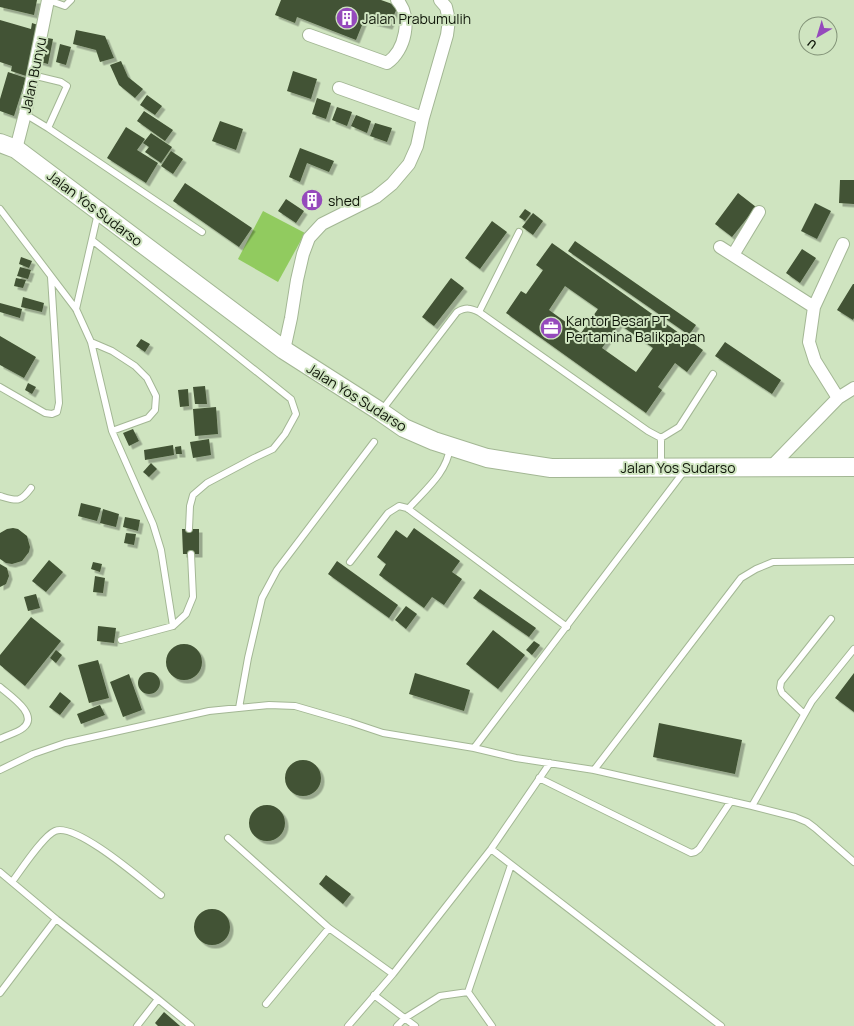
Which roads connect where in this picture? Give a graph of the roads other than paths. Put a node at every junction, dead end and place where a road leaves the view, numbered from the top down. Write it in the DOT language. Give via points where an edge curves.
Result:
graph roads {
  1 [pos="48,0"];
  2 [pos="71,0"];
  3 [pos="397,0"];
  4 [pos="440,0"];
  5 [pos="309,35"];
  6 [pos="32,75"];
  7 [pos="339,88"];
  8 [pos="25,114"];
  9 [pos="423,118"];
  10 [pos="48,128"];
  11 [pos="4,145"];
  12 [pos="0,209"];
  13 [pos="99,211"];
  14 [pos="759,212"];
  15 [pos="202,232"];
  16 [pos="519,232"];
  17 [pos="92,240"];
  18 [pos="843,244"];
  19 [pos="720,247"];
  20 [pos="733,255"];
  21 [pos="51,277"];
  22 [pos="814,307"];
  23 [pos="76,309"];
  24 [pos="479,312"];
  25 [pos="91,342"];
  26 [pos="284,350"];
  27 [pos="713,374"];
  28 [pos="0,387"];
  29 [pos="854,388"];
  30 [pos="838,398"];
  31 [pos="381,412"];
  32 [pos="112,431"];
  33 [pos="661,438"];
  34 [pos="374,442"];
  35 [pos="450,446"];
  36 [pos="771,466"];
  37 [pos="854,467"];
  38 [pos="661,468"];
  39 [pos="686,468"];
  40 [pos="31,488"];
  41 [pos="0,496"];
  42 [pos="408,509"];
  43 [pos="189,529"];
  44 [pos="191,554"];
  45 [pos="854,561"];
  46 [pos="350,562"];
  47 [pos="831,619"];
  48 [pos="173,626"];
  49 [pos="567,627"];
  50 [pos="121,640"];
  51 [pos="854,649"];
  52 [pos="0,687"];
  53 [pos="239,708"];
  54 [pos="804,714"];
  55 [pos="0,738"];
  56 [pos="474,748"];
  57 [pos="550,763"];
  58 [pos="0,770"];
  59 [pos="594,770"];
  60 [pos="539,778"];
  61 [pos="731,801"];
  62 [pos="752,806"];
  63 [pos="228,838"];
  64 [pos="491,849"];
  65 [pos="853,860"];
  66 [pos="511,865"];
  67 [pos="0,872"];
  68 [pos="12,882"];
  69 [pos="161,894"];
  70 [pos="56,919"];
  71 [pos="329,928"];
  72 [pos="393,974"];
  73 [pos="468,992"];
  74 [pos="0,993"];
  75 [pos="374,995"];
  76 [pos="158,999"];
  77 [pos="266,1004"];
  78 [pos="405,1018"];
  79 [pos="137,1026"];
  80 [pos="191,1026"];
  81 [pos="348,1026"];
  82 [pos="397,1026"];
  83 [pos="415,1026"];
  84 [pos="492,1026"];
  85 [pos="721,1026"];
  1 -- 2 [label="lane" via="65,6"];
  1 -- 6 [label="street, Jalan Bunyu"];
  3 -- 5 [label="street" via="402,5 405,33 394,58 387,63"];
  4 -- 9 [label="street" via="446,7 449,20 447,35"];
  6 -- 8 [label="street, Jalan Bunyu"];
  6 -- 10 [label="lane" via="61,82 67,86"];
  7 -- 9 [label="street"];
  8 -- 10 [label="lane"];
  8 -- 11 [label="street, Jalan Bunyu"];
  9 -- 26 [label="street" via="409,164 392,184 376,197 322,224 309,238 297,280"];
  10 -- 15 [label="lane"];
  11 -- 13 [label="main road, Jalan Yos Sudarso"];
  12 -- 21 [label="lane"];
  13 -- 17 [label="lane"];
  13 -- 26 [label="main road, Jalan Yos Sudarso"];
  14 -- 20 [label="street"];
  16 -- 24 [label="lane"];
  17 -- 23 [label="lane"];
  17 -- 43 [label="lane" via="291,399 296,414 273,449 207,483 193,495"];
  18 -- 22 [label="street"];
  19 -- 20 [label="street"];
  20 -- 22 [label="street"];
  21 -- 23 [label="lane"];
  21 -- 28 [label="lane" via="59,404 57,412 45,413"];
  22 -- 30 [label="street" via="809,342 815,361"];
  23 -- 25 [label="lane"];
  24 -- 31 [label="lane" via="469,307 456,312"];
  24 -- 33 [label="lane"];
  25 -- 32 [label="lane"];
  25 -- 32 [label="lane" via="112,351 135,366 147,378 156,396 155,410 148,418"];
  26 -- 31 [label="main road, Jalan Yos Sudarso"];
  27 -- 33 [label="lane" via="678,427"];
  29 -- 30 [label="street"];
  30 -- 36 [label="street"];
  31 -- 35 [label="main road, Jalan Yos Sudarso" via="404,428"];
  32 -- 48 [label="lane" via="153,524 161,550"];
  33 -- 38 [label="lane"];
  34 -- 53 [label="lane" via="277,570 267,588 262,598 248,658"];
  35 -- 38 [label="main road, Jalan Yos Sudarso" via="487,458 551,468"];
  35 -- 42 [label="lane" via="448,460 442,471"];
  36 -- 37 [label="main road, Jalan Yos Sudarso"];
  36 -- 39 [label="main road, Jalan Yos Sudarso"];
  38 -- 39 [label="main road, Jalan Yos Sudarso"];
  39 -- 49 [label="lane"];
  40 -- 41 [label="lane" via="22,499"];
  42 -- 46 [label="lane" via="400,506 388,513"];
  42 -- 49 [label="lane"];
  44 -- 48 [label="lane" via="193,597 186,614"];
  45 -- 59 [label="lane" via="773,562 741,578"];
  47 -- 54 [label="lane" via="781,682 782,693"];
  48 -- 50 [label="lane"];
  49 -- 56 [label="lane"];
  51 -- 54 [label="lane"];
  52 -- 55 [label="lane" via="24,707 29,719 23,728"];
  53 -- 56 [label="lane" via="295,706 383,733"];
  53 -- 58 [label="lane" via="209,711 65,743 33,754"];
  54 -- 62 [label="lane"];
  56 -- 57 [label="lane"];
  57 -- 59 [label="lane"];
  57 -- 60 [label="lane"];
  59 -- 61 [label="lane"];
  60 -- 61 [label="lane" via="690,853 699,849"];
  60 -- 64 [label="lane"];
  61 -- 62 [label="lane"];
  62 -- 65 [label="lane" via="807,822"];
  63 -- 71 [label="lane"];
  64 -- 66 [label="lane"];
  64 -- 72 [label="lane"];
  66 -- 73 [label="lane"];
  66 -- 85 [label="lane"];
  67 -- 68 [label="lane"];
  68 -- 69 [label="lane" via="47,836 58,830 67,830 106,852"];
  68 -- 70 [label="lane"];
  70 -- 74 [label="lane"];
  70 -- 76 [label="lane"];
  71 -- 72 [label="lane"];
  71 -- 77 [label="lane"];
  72 -- 75 [label="lane"];
  73 -- 78 [label="lane" via="440,996"];
  73 -- 84 [label="lane"];
  75 -- 78 [label="lane"];
  75 -- 81 [label="lane"];
  76 -- 79 [label="lane"];
  76 -- 80 [label="lane"];
  78 -- 82 [label="lane"];
  78 -- 83 [label="lane"];
}
